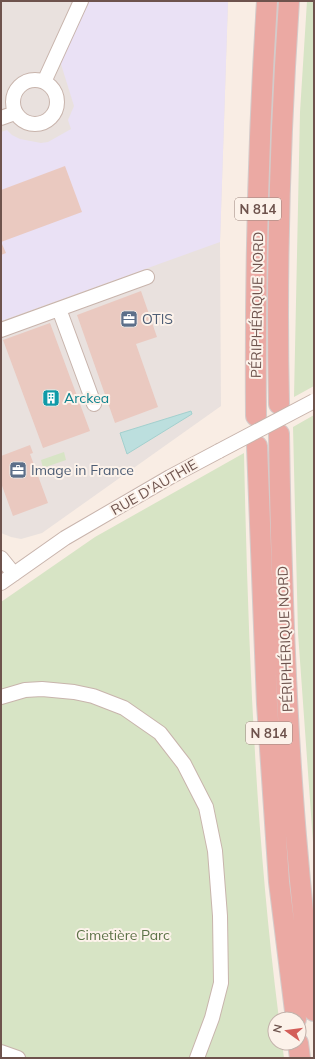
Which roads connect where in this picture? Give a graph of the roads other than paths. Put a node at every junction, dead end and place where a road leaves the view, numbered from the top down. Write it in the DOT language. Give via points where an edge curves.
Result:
graph roads {
  1 [pos="81,1"];
  2 [pos="267,1"];
  3 [pos="289,1"];
  4 [pos="44,82"];
  5 [pos="15,113"];
  6 [pos="1,118"];
  7 [pos="147,277"];
  8 [pos="59,309"];
  9 [pos="1,330"];
  10 [pos="314,401"];
  11 [pos="94,404"];
  12 [pos="279,404"];
  13 [pos="256,416"];
  14 [pos="279,434"];
  15 [pos="257,446"];
  16 [pos="1,558"];
  17 [pos="14,574"];
  18 [pos="1,582"];
  19 [pos="1,697"];
  20 [pos="295,1011"];
  21 [pos="314,1011"];
  22 [pos="1,1052"];
  23 [pos="18,1058"];
  24 [pos="197,1058"];
  1 -- 4 [label="street"];
  2 -- 13 [label="highway, PÉRIPHÉRIQUE NORD / N 814" via="258,197"];
  3 -- 12 [label="highway, PÉRIPHÉRIQUE NORD / N 814" via="280,192"];
  4 -- 5 [label="street" via="34,79 20,85 13,98"];
  4 -- 5 [label="street" via="53,88 57,95 58,103 53,116 40,124 33,124 26,123"];
  5 -- 6 [label="street"];
  7 -- 8 [label="street"];
  8 -- 9 [label="street"];
  8 -- 11 [label="street"];
  10 -- 17 [label="street, RUE D'AUTHIE, bridge" via="170,477 65,538"];
  14 -- 21 [label="highway, PÉRIPHÉRIQUE NORD / N 814" via="288,718 296,836"];
  15 -- 20 [label="highway, PÉRIPHÉRIQUE NORD / N 814" via="267,712 279,882"];
  16 -- 17 [label="street"];
  17 -- 18 [label="street, RUE D'AUTHIE"];
  19 -- 24 [label="street" via="25,690 42,689 93,696 124,708 160,733 184,764 206,806 215,851 220,916 221,983 212,1018"];
  22 -- 23 [label="street"];
}
